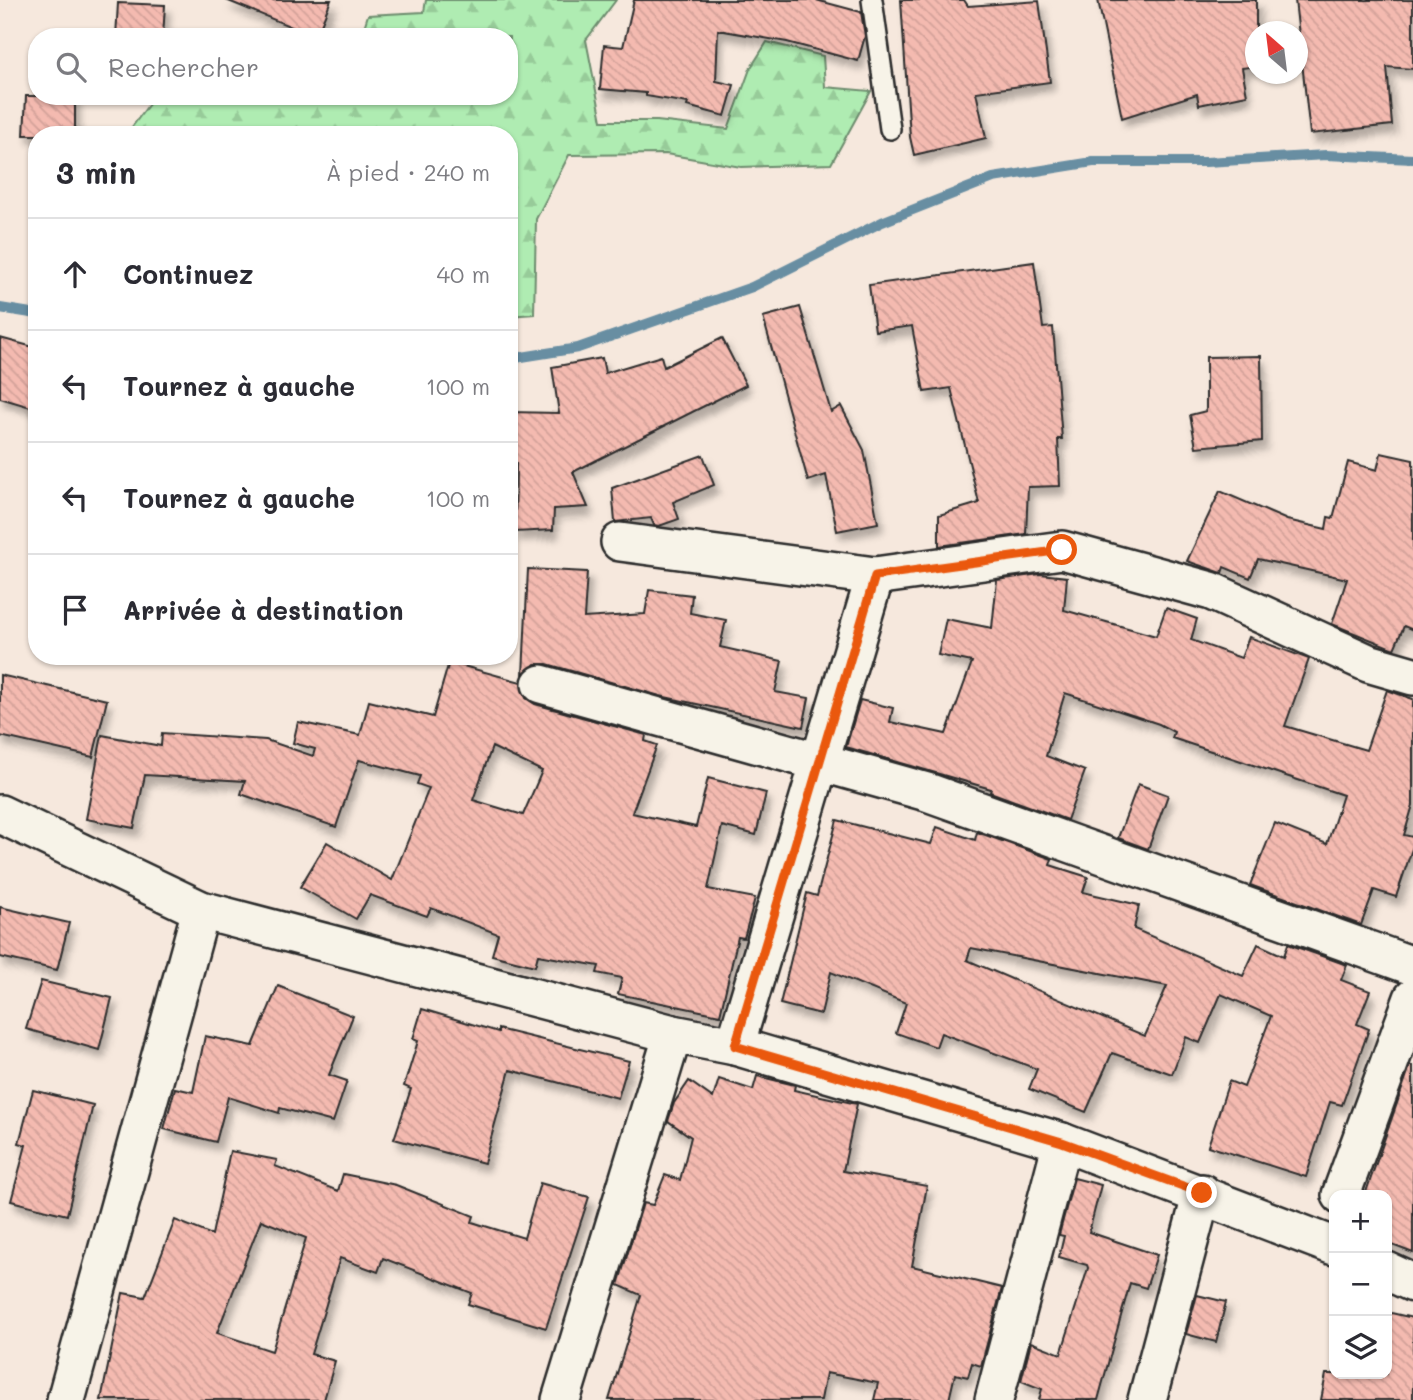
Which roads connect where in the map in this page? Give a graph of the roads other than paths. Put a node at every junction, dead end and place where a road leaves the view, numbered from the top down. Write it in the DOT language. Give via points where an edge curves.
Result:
graph roads {
  1 [pos="872,0"];
  2 [pos="890,128"];
  3 [pos="620,542"];
  4 [pos="875,576"];
  5 [pos="1413,676"];
  6 [pos="541,684"];
  7 [pos="819,761"];
  8 [pos="0,814"];
  9 [pos="201,910"];
  10 [pos="1413,966"];
  11 [pos="1413,998"];
  12 [pos="673,1034"];
  13 [pos="735,1046"];
  14 [pos="1062,1142"];
  15 [pos="1343,1190"];
  16 [pos="1202,1193"];
  17 [pos="1329,1233"];
  18 [pos="1392,1273"];
  19 [pos="1413,1283"];
  20 [pos="66,1400"];
  21 [pos="561,1400"];
  22 [pos="994,1400"];
  23 [pos="1147,1400"];
  1 -- 2 [label="lane"];
  3 -- 4 [label="street"];
  4 -- 5 [label="street" via="1062,550 1211,591 1368,663"];
  4 -- 7 [label="street"];
  6 -- 7 [label="street"];
  7 -- 10 [label="street" via="927,792"];
  7 -- 13 [label="street"];
  8 -- 9 [label="street"];
  9 -- 12 [label="street"];
  9 -- 20 [label="street"];
  11 -- 15 [label="street"];
  12 -- 13 [label="street"];
  12 -- 21 [label="street"];
  13 -- 14 [label="street"];
  14 -- 16 [label="street"];
  14 -- 22 [label="street"];
  16 -- 17 [label="street"];
  16 -- 23 [label="street"];
  18 -- 19 [label="street"];
}
